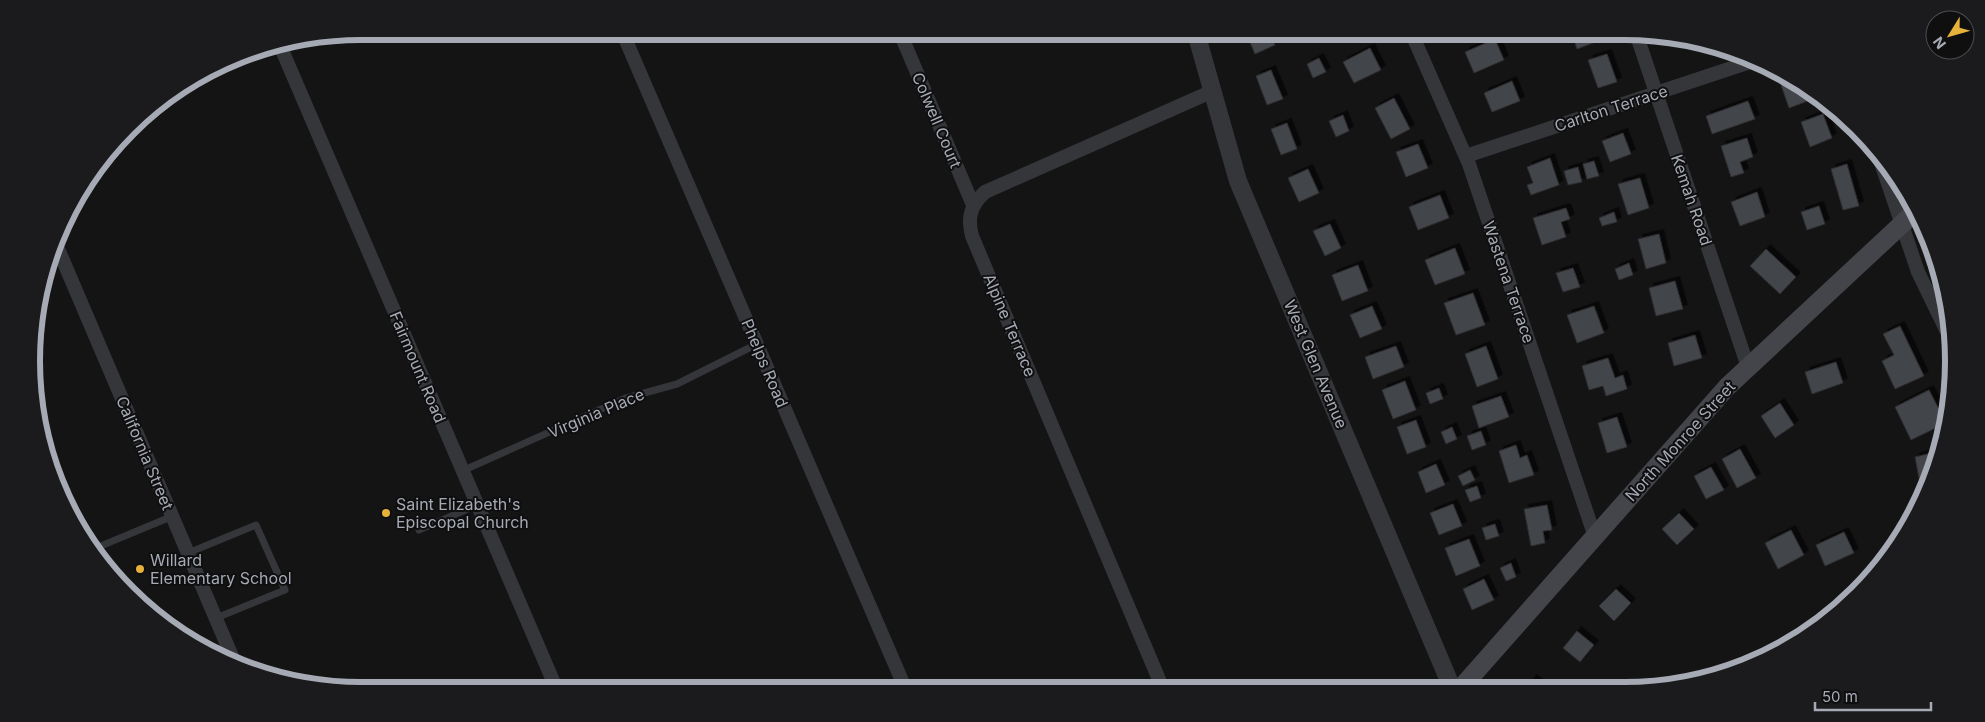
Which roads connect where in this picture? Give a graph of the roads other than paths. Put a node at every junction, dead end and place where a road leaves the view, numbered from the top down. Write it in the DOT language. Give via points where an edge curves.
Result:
graph roads {
  1 [pos="626,40"];
  2 [pos="902,40"];
  3 [pos="1198,40"];
  4 [pos="1415,40"];
  5 [pos="1639,41"];
  6 [pos="282,50"];
  7 [pos="1745,63"];
  8 [pos="1213,91"];
  9 [pos="1656,93"];
  10 [pos="1466,156"];
  11 [pos="1885,175"];
  12 [pos="973,205"];
  13 [pos="1910,216"];
  14 [pos="1902,224"];
  15 [pos="58,256"];
  16 [pos="1942,322"];
  17 [pos="757,344"];
  18 [pos="1748,367"];
  19 [pos="462,471"];
  20 [pos="477,505"];
  21 [pos="172,516"];
  22 [pos="419,530"];
  23 [pos="1595,537"];
  24 [pos="99,547"];
  25 [pos="188,553"];
  26 [pos="216,618"];
  27 [pos="231,655"];
  28 [pos="554,682"];
  29 [pos="903,682"];
  30 [pos="1160,682"];
  31 [pos="1449,682"];
  32 [pos="1466,682"];
  1 -- 17 [label="street, Phelps Road"];
  2 -- 12 [label="street, Colwell Court"];
  3 -- 8 [label="street, West Glen Avenue"];
  4 -- 10 [label="street, Wastena Terrace"];
  5 -- 9 [label="street, Kemah Road"];
  6 -- 19 [label="street, Fairmount Road"];
  7 -- 9 [label="street, Carlton Terrace"];
  8 -- 12 [label="street" via="985,192"];
  8 -- 31 [label="street, West Glen Avenue" via="1238,181"];
  9 -- 10 [label="street, Carlton Terrace"];
  9 -- 18 [label="street, Kemah Road"];
  10 -- 23 [label="street, Wastena Terrace"];
  11 -- 14 [label="street"];
  12 -- 30 [label="street, Alpine Terrace" via="969,227 972,236"];
  13 -- 14 [label="main road, North Monroe Street"];
  14 -- 16 [label="street" via="1918,272"];
  14 -- 18 [label="main road, North Monroe Street"];
  15 -- 21 [label="street, California Street"];
  17 -- 19 [label="lane, Virginia Place" via="677,384 626,398"];
  17 -- 29 [label="street, Phelps Road"];
  18 -- 23 [label="main road, North Monroe Street"];
  19 -- 20 [label="street, Fairmount Road"];
  20 -- 22 [label="lane"];
  20 -- 28 [label="street, Fairmount Road"];
  21 -- 24 [label="lane"];
  21 -- 25 [label="street, California Street"];
  23 -- 32 [label="main road, North Monroe Street"];
  25 -- 26 [label="street, California Street"];
  25 -- 26 [label="lane" via="256,525 285,590"];
  26 -- 27 [label="street, California Street"];
}
